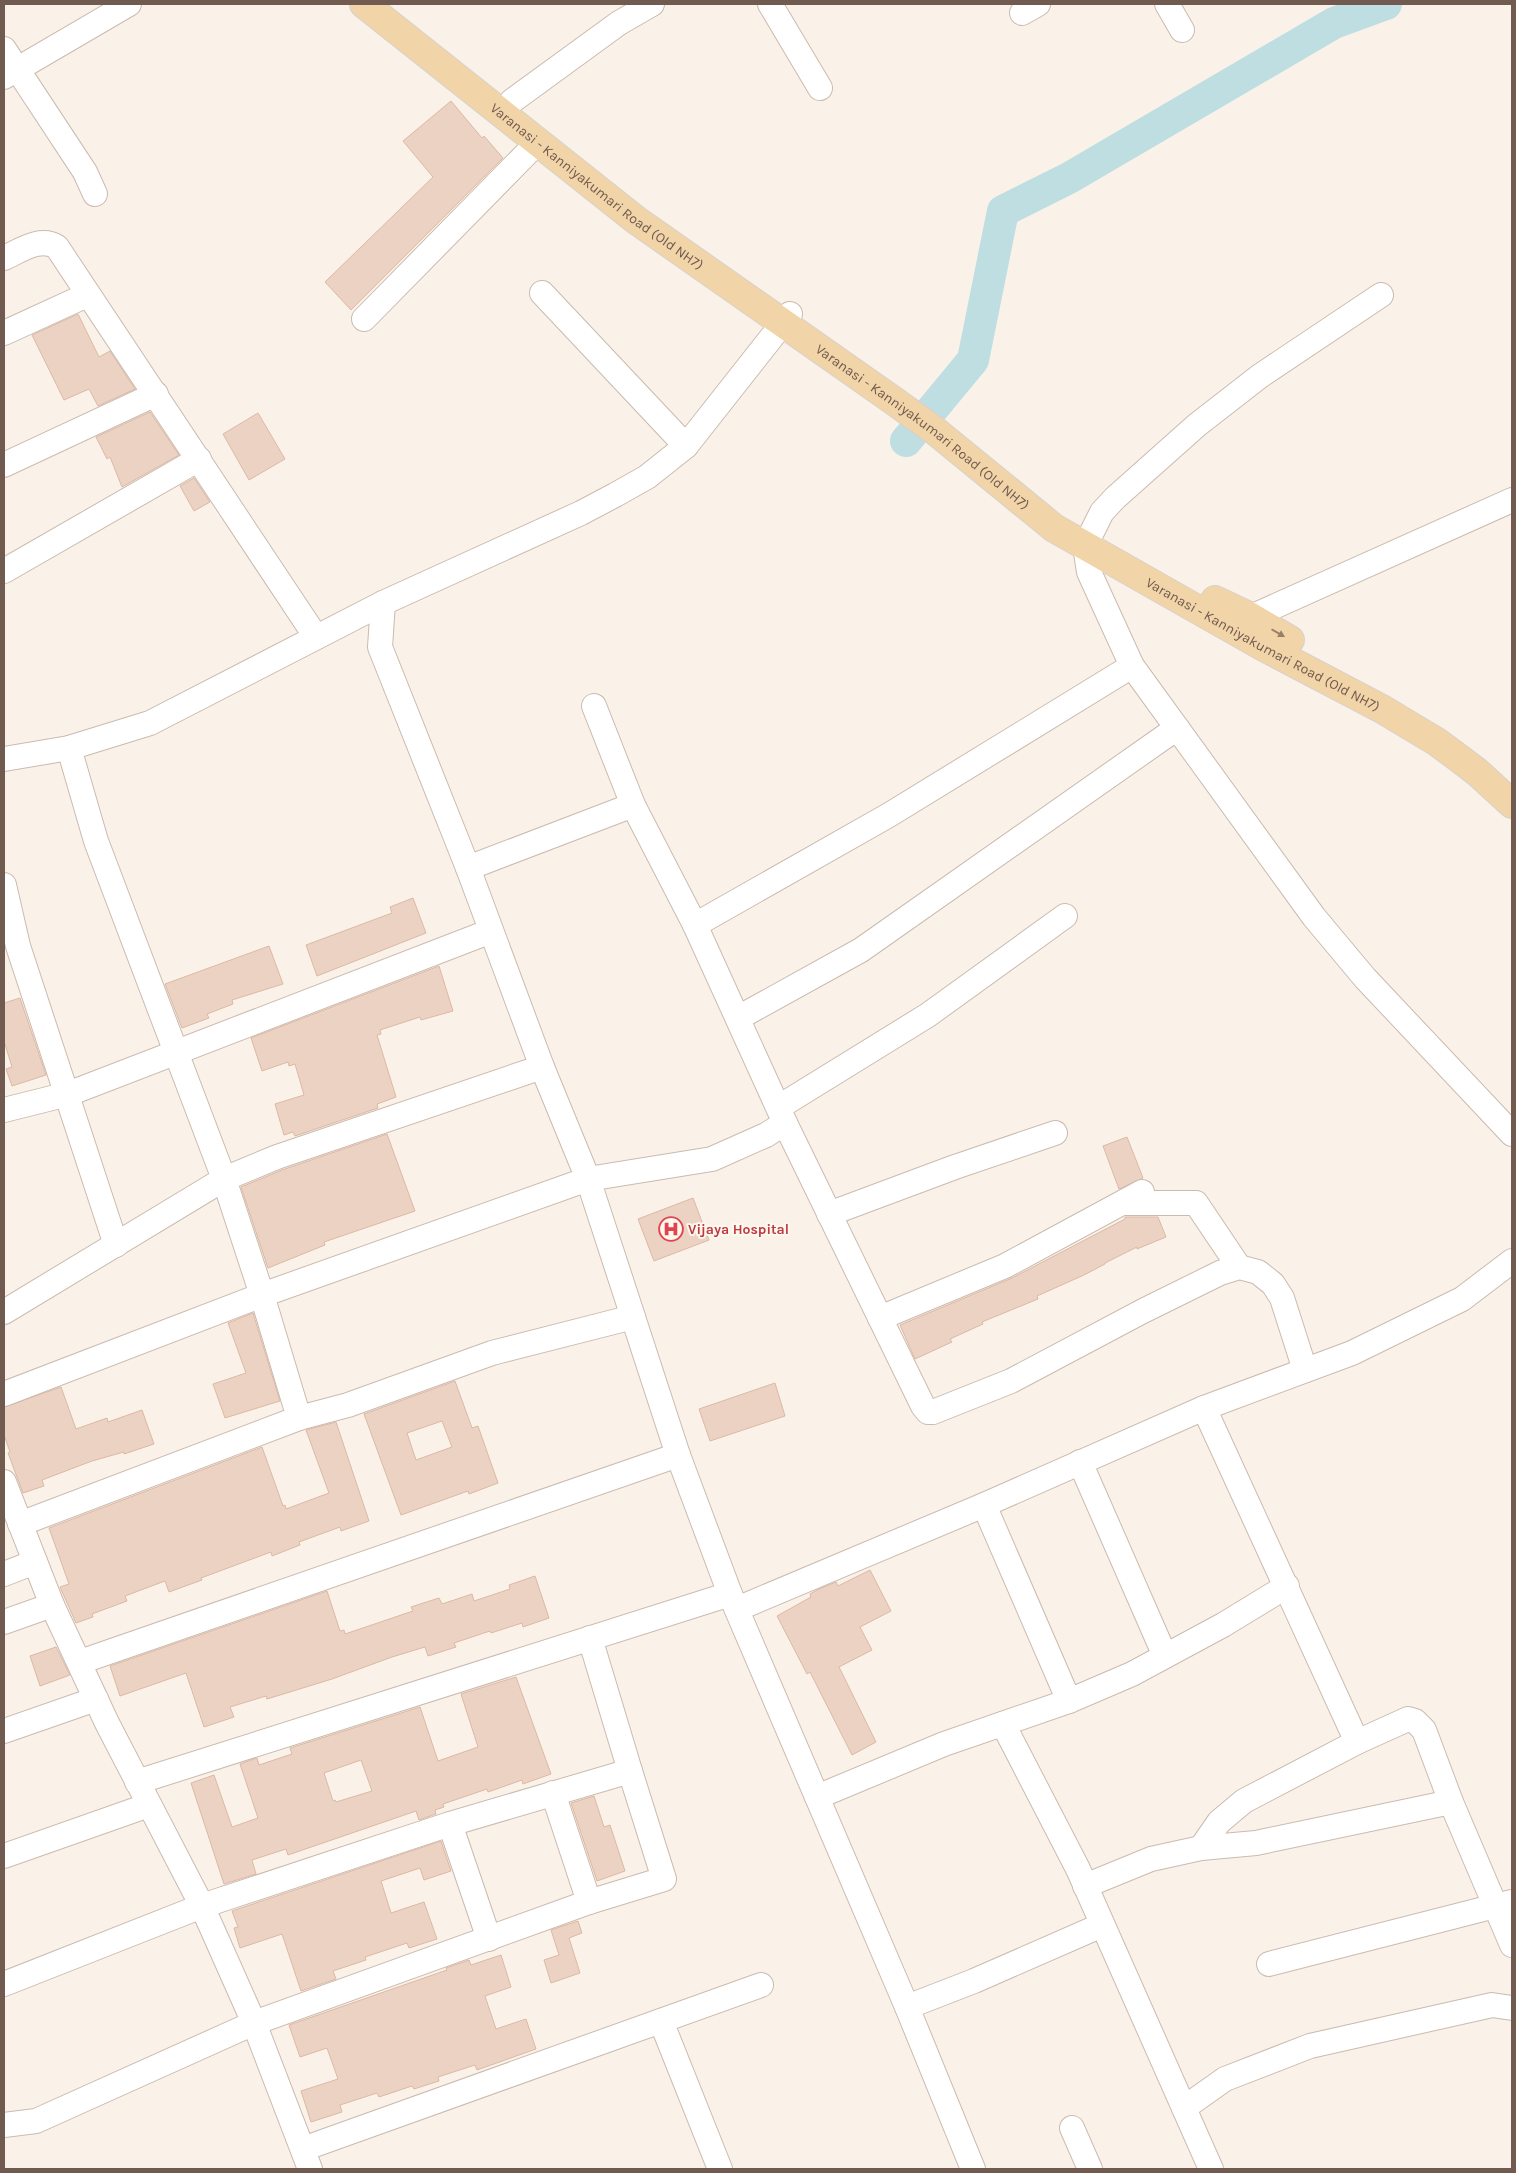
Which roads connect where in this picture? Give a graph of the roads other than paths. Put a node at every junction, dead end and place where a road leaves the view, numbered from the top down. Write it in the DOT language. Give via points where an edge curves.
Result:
graph roads {
  1 [pos="129,4"];
  2 [pos="364,4"];
  3 [pos="390,4"];
  4 [pos="652,4"];
  5 [pos="770,4"];
  6 [pos="1167,4"];
  7 [pos="1182,30"];
  8 [pos="4,49"];
  9 [pos="10,73"];
  10 [pos="820,88"];
  11 [pos="512,102"];
  12 [pos="537,143"];
  13 [pos="96,194"];
  14 [pos="4,258"];
  15 [pos="542,293"];
  16 [pos="87,295"];
  17 [pos="1381,295"];
  18 [pos="364,319"];
  19 [pos="787,319"];
  20 [pos="4,333"];
  21 [pos="156,394"];
  22 [pos="686,446"];
  23 [pos="199,459"];
  24 [pos="4,465"];
  25 [pos="1512,500"];
  26 [pos="1089,537"];
  27 [pos="4,571"];
  28 [pos="383,603"];
  29 [pos="1251,617"];
  30 [pos="316,637"];
  31 [pos="1132,666"];
  32 [pos="594,706"];
  33 [pos="1177,728"];
  34 [pos="69,748"];
  35 [pos="1464,754"];
  36 [pos="4,759"];
  37 [pos="1512,785"];
  38 [pos="1512,804"];
  39 [pos="633,805"];
  40 [pos="468,868"];
  41 [pos="4,885"];
  42 [pos="1065,916"];
  43 [pos="695,925"];
  44 [pos="491,931"];
  45 [pos="11,948"];
  46 [pos="738,1018"];
  47 [pos="175,1051"];
  48 [pos="542,1067"];
  49 [pos="68,1094"];
  50 [pos="4,1110"];
  51 [pos="782,1115"];
  52 [pos="1055,1133"];
  53 [pos="1512,1134"];
  54 [pos="224,1179"];
  55 [pos="588,1179"];
  56 [pos="829,1214"];
  57 [pos="116,1245"];
  58 [pos="1512,1261"];
  59 [pos="1239,1266"];
  60 [pos="262,1295"];
  61 [pos="4,1312"];
  62 [pos="633,1317"];
  63 [pos="880,1318"];
  64 [pos="1305,1370"];
  65 [pos="4,1394"];
  66 [pos="1204,1408"];
  67 [pos="299,1418"];
  68 [pos="678,1455"];
  69 [pos="1080,1462"];
  70 [pos="5,1486"];
  71 [pos="984,1505"];
  72 [pos="20,1524"];
  73 [pos="35,1562"];
  74 [pos="4,1574"];
  75 [pos="1287,1586"];
  76 [pos="734,1602"];
  77 [pos="52,1604"];
  78 [pos="4,1622"];
  79 [pos="590,1638"];
  80 [pos="1165,1656"];
  81 [pos="80,1662"];
  82 [pos="96,1699"];
  83 [pos="1069,1701"];
  84 [pos="1004,1724"];
  85 [pos="4,1731"];
  86 [pos="1357,1742"];
  87 [pos="630,1771"];
  88 [pos="137,1782"];
  89 [pos="553,1794"];
  90 [pos="817,1797"];
  91 [pos="1451,1802"];
  92 [pos="149,1805"];
  93 [pos="450,1824"];
  94 [pos="1201,1848"];
  95 [pos="4,1856"];
  96 [pos="1085,1886"];
  97 [pos="589,1902"];
  98 [pos="1504,1904"];
  99 [pos="202,1906"];
  100 [pos="1102,1925"];
  101 [pos="489,1939"];
  102 [pos="1512,1945"];
  103 [pos="1269,1964"];
  104 [pos="4,1984"];
  105 [pos="761,1985"];
  106 [pos="906,2007"];
  107 [pos="1512,2008"];
  108 [pos="661,2022"];
  109 [pos="254,2023"];
  110 [pos="1184,2108"];
  111 [pos="4,2125"];
  112 [pos="1072,2128"];
  113 [pos="307,2159"];
  114 [pos="720,2169"];
  115 [pos="972,2169"];
  116 [pos="1090,2169"];
  117 [pos="1211,2169"];
  1 -- 9 [label="street"];
  2 -- 12 [label="main road, Varanasi - Kanniyakumari Road (Old NH7)"];
  3 -- 11 [label="main road, Varanasi - Kanniyakumari Road (Old NH7)"];
  4 -- 11 [label="street" via="619,23"];
  5 -- 10 [label="street"];
  6 -- 7 [label="street"];
  8 -- 9 [label="street"];
  9 -- 13 [label="street" via="85,172"];
  11 -- 19 [label="main road, Varanasi - Kanniyakumari Road (Old NH7)"];
  12 -- 18 [label="street"];
  12 -- 19 [label="main road, Varanasi - Kanniyakumari Road (Old NH7)" via="636,220"];
  14 -- 16 [label="street" via="37,243 49,242 57,247"];
  15 -- 22 [label="street"];
  16 -- 20 [label="street"];
  16 -- 21 [label="street"];
  17 -- 26 [label="street" via="1260,376 1198,425 1115,498 1102,512"];
  19 -- 22 [label="street"];
  19 -- 26 [label="main road, Varanasi - Kanniyakumari Road (Old NH7)" via="939,424 1054,528"];
  21 -- 23 [label="street"];
  21 -- 24 [label="street"];
  22 -- 28 [label="street" via="647,477 581,514"];
  23 -- 27 [label="street"];
  23 -- 30 [label="street"];
  25 -- 29 [label="street"];
  26 -- 29 [label="main road, Varanasi - Kanniyakumari Road (Old NH7)"];
  26 -- 31 [label="street" via="1089,572"];
  26 -- 35 [label="main road, Varanasi - Kanniyakumari Road (Old NH7)" via="1262,646"];
  28 -- 30 [label="street"];
  28 -- 40 [label="street" via="380,647"];
  29 -- 35 [label="main road, Varanasi - Kanniyakumari Road (Old NH7), one-way" via="1410,707 1442,728"];
  30 -- 34 [label="street" via="150,723"];
  31 -- 33 [label="street"];
  31 -- 43 [label="street" via="889,815"];
  32 -- 39 [label="street"];
  33 -- 46 [label="street" via="861,950"];
  33 -- 53 [label="street" via="1314,917 1365,978"];
  34 -- 36 [label="street"];
  34 -- 47 [label="street" via="96,841"];
  35 -- 37 [label="main road, Varanasi - Kanniyakumari Road (Old NH7)"];
  35 -- 38 [label="main road, Varanasi - Kanniyakumari Road (Old NH7)" via="1477,772"];
  39 -- 40 [label="street"];
  39 -- 43 [label="street"];
  40 -- 44 [label="street"];
  41 -- 45 [label="street"];
  42 -- 51 [label="street"];
  43 -- 46 [label="street"];
  44 -- 47 [label="street"];
  44 -- 48 [label="street"];
  45 -- 49 [label="street"];
  46 -- 51 [label="street"];
  47 -- 49 [label="street"];
  47 -- 54 [label="street"];
  48 -- 54 [label="street" via="276,1157"];
  48 -- 55 [label="street"];
  49 -- 50 [label="street"];
  49 -- 57 [label="street"];
  51 -- 55 [label="street" via="766,1135 712,1159"];
  51 -- 56 [label="street"];
  52 -- 56 [label="street"];
  54 -- 57 [label="street"];
  54 -- 60 [label="street"];
  55 -- 60 [label="street"];
  55 -- 62 [label="street"];
  56 -- 63 [label="street"];
  57 -- 61 [label="street"];
  58 -- 64 [label="street" via="1462,1299 1352,1353"];
  59 -- 63 [label="street" via="1196,1203 1133,1198 1005,1266"];
  59 -- 63 [label="street" via="1220,1272 1011,1381 933,1412 928,1412 923,1406"];
  59 -- 64 [label="street" via="1258,1272 1273,1284 1282,1298"];
  60 -- 65 [label="street"];
  60 -- 67 [label="street"];
  62 -- 67 [label="street" via="492,1353 348,1405"];
  62 -- 68 [label="street"];
  64 -- 66 [label="street"];
  66 -- 69 [label="street"];
  66 -- 75 [label="street"];
  67 -- 72 [label="street"];
  68 -- 76 [label="street"];
  68 -- 81 [label="street"];
  69 -- 71 [label="street"];
  69 -- 80 [label="street"];
  70 -- 72 [label="street"];
  71 -- 76 [label="street"];
  71 -- 83 [label="street"];
  72 -- 73 [label="street"];
  73 -- 74 [label="street"];
  73 -- 77 [label="street"];
  75 -- 80 [label="street"];
  75 -- 86 [label="street"];
  76 -- 79 [label="street"];
  76 -- 90 [label="street"];
  77 -- 78 [label="street"];
  77 -- 81 [label="street"];
  79 -- 87 [label="street"];
  79 -- 88 [label="street"];
  80 -- 83 [label="street"];
  81 -- 82 [label="street"];
  82 -- 85 [label="street"];
  82 -- 88 [label="street"];
  83 -- 84 [label="street"];
  84 -- 90 [label="street" via="951,1742"];
  84 -- 96 [label="street"];
  86 -- 91 [label="street" via="1408,1719 1414,1721 1424,1730"];
  86 -- 94 [label="street" via="1244,1801 1219,1822"];
  87 -- 89 [label="street"];
  87 -- 97 [label="street" via="664,1879"];
  88 -- 92 [label="street"];
  89 -- 93 [label="street"];
  89 -- 97 [label="street"];
  90 -- 106 [label="street"];
  91 -- 94 [label="street" via="1256,1843"];
  91 -- 98 [label="street"];
  92 -- 95 [label="street"];
  92 -- 99 [label="street"];
  93 -- 99 [label="street"];
  93 -- 101 [label="street"];
  94 -- 96 [label="street" via="1150,1859"];
  96 -- 100 [label="street"];
  97 -- 101 [label="street"];
  98 -- 102 [label="street"];
  98 -- 103 [label="street"];
  99 -- 104 [label="street"];
  99 -- 109 [label="street"];
  100 -- 106 [label="street"];
  100 -- 110 [label="street"];
  101 -- 109 [label="street"];
  105 -- 108 [label="street"];
  106 -- 115 [label="street"];
  107 -- 110 [label="street" via="1492,2005 1310,2046 1225,2078"];
  108 -- 113 [label="street"];
  108 -- 114 [label="street"];
  109 -- 111 [label="street" via="36,2121"];
  109 -- 113 [label="street"];
  110 -- 117 [label="street"];
  112 -- 116 [label="street"];
}
